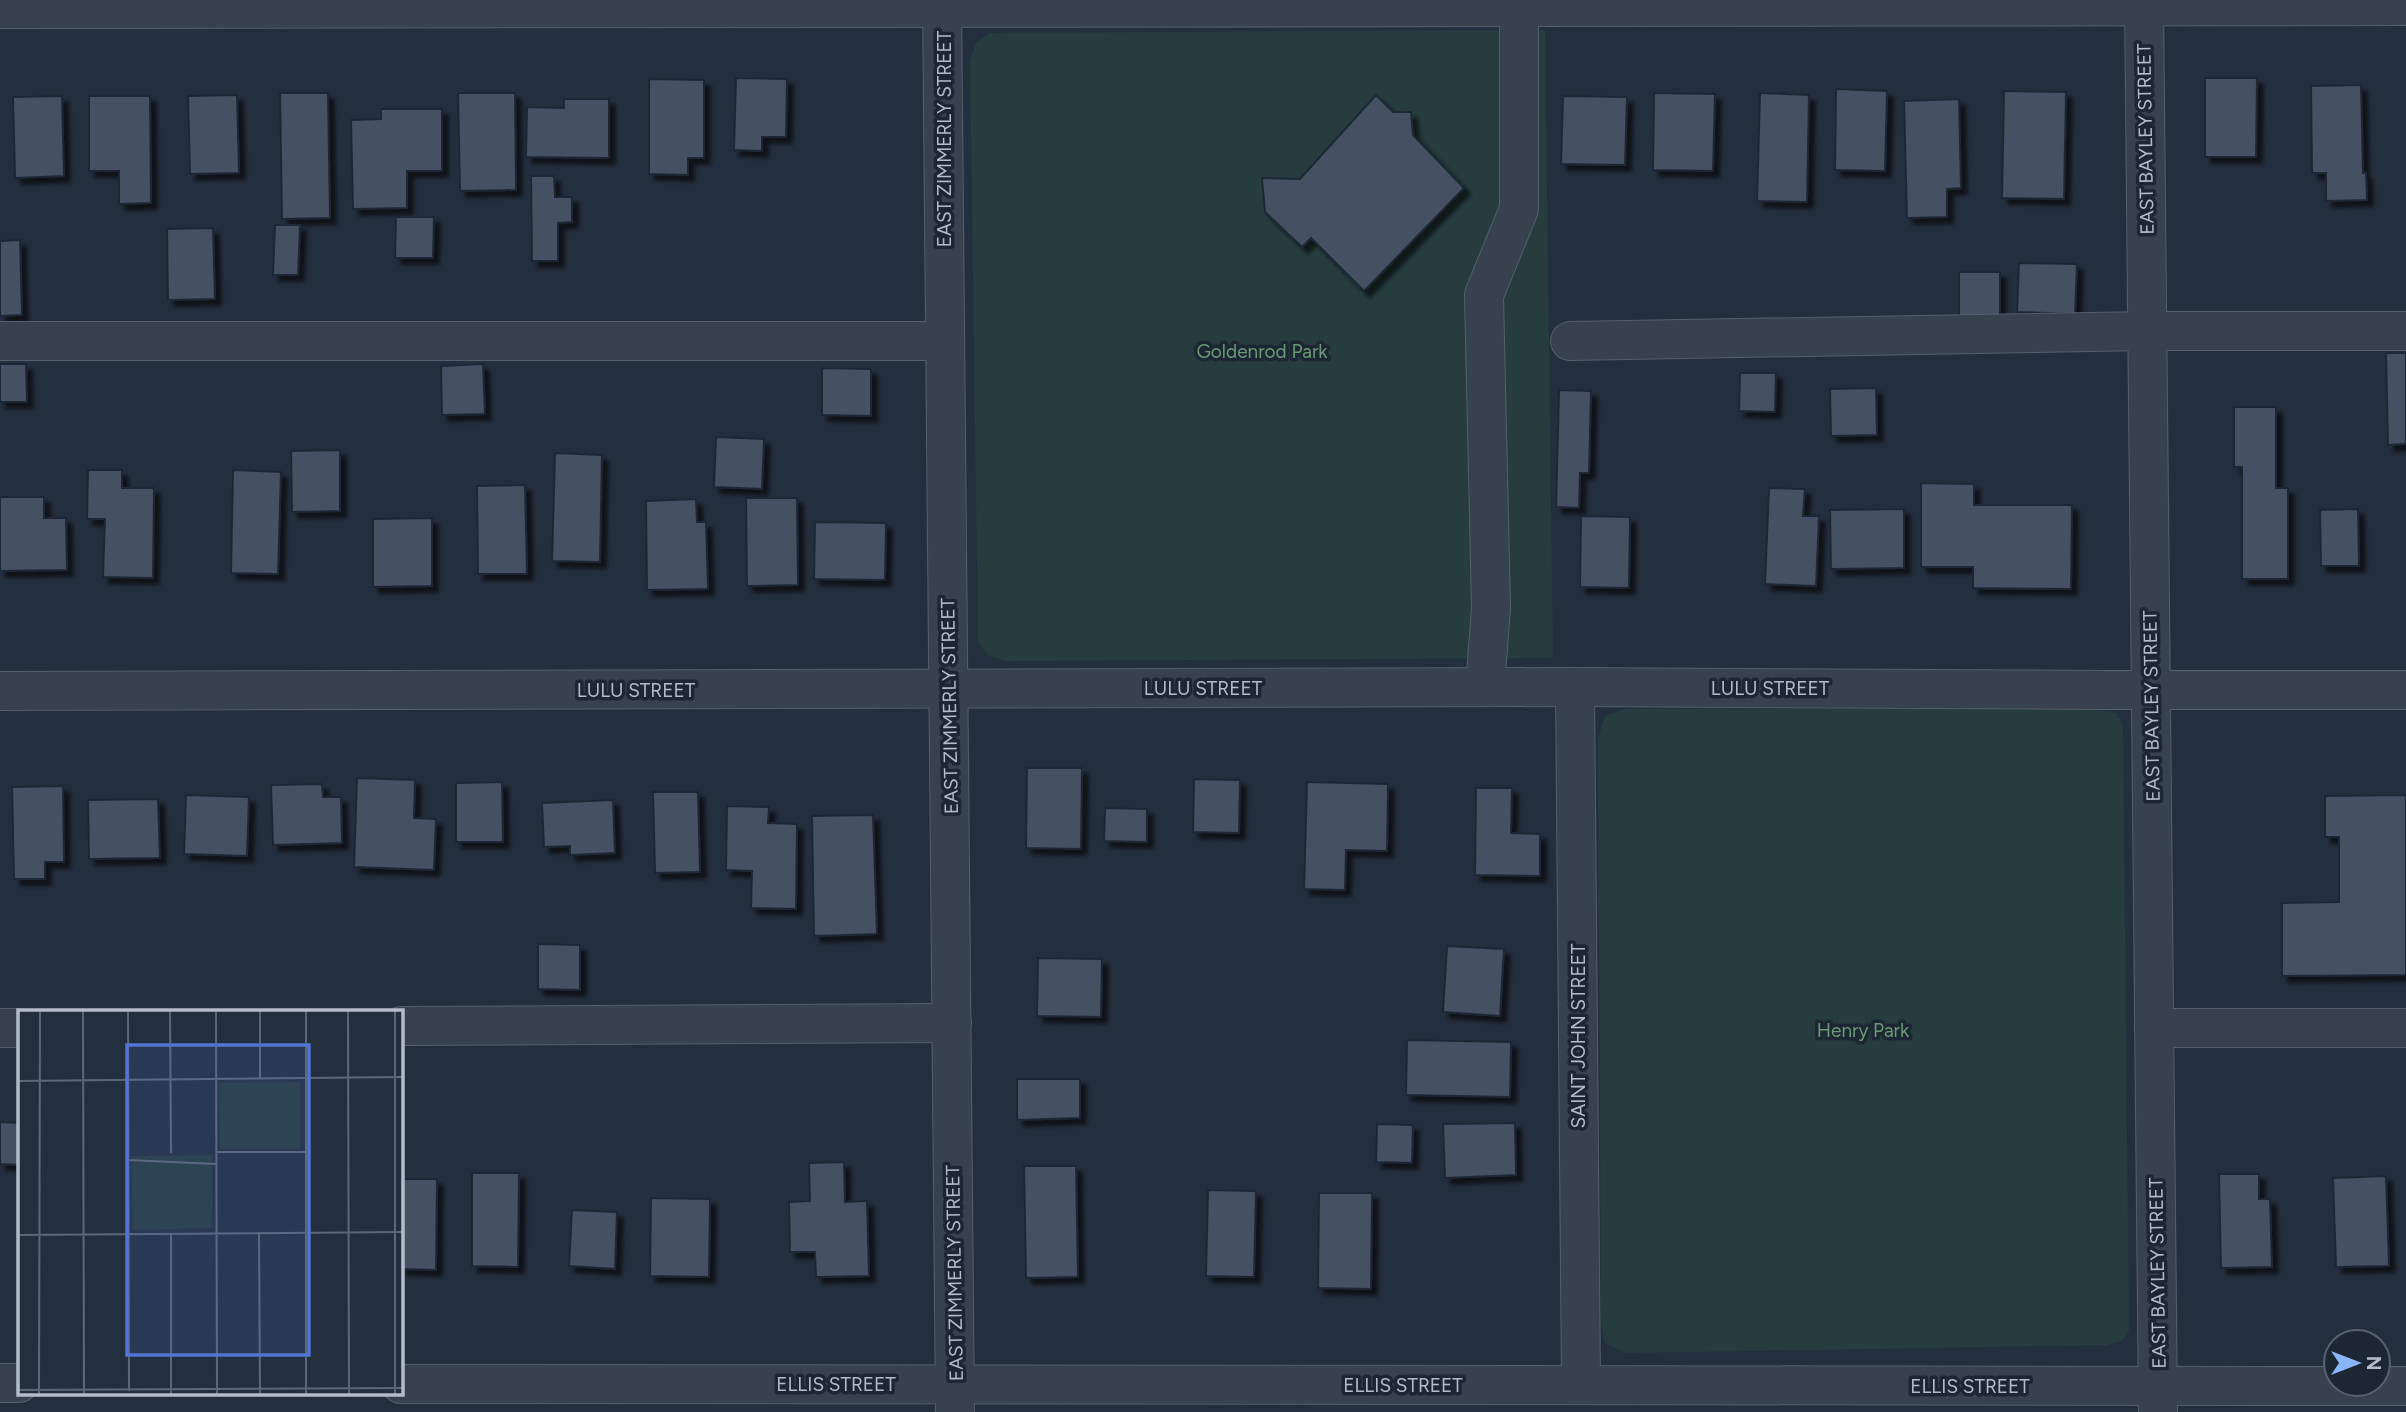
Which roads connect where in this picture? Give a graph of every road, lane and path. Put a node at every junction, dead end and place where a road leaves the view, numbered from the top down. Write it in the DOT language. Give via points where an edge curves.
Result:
graph roads {
  1 [pos="942,3"];
  2 [pos="2144,3"];
  3 [pos="1519,6"];
  4 [pos="2406,6"];
  5 [pos="0,9"];
  6 [pos="2147,331"];
  7 [pos="2406,331"];
  8 [pos="0,341"];
  9 [pos="945,341"];
  10 [pos="1570,341"];
  11 [pos="1485,687"];
  12 [pos="1575,687"];
  13 [pos="948,689"];
  14 [pos="2151,690"];
  15 [pos="2406,690"];
  16 [pos="0,691"];
  17 [pos="952,1023"];
  18 [pos="402,1026"];
  19 [pos="0,1028"];
  20 [pos="18,1028"];
  21 [pos="2154,1028"];
  22 [pos="2406,1028"];
  23 [pos="0,1383"];
  24 [pos="18,1383"];
  25 [pos="402,1384"];
  26 [pos="1581,1385"];
  27 [pos="2406,1386"];
  28 [pos="955,1398"];
  29 [pos="2158,1399"];
  1 -- 3 [label="street"];
  1 -- 5 [label="street"];
  1 -- 9 [label="street, EAST ZIMMERLY STREET"];
  2 -- 3 [label="street"];
  2 -- 4 [label="street"];
  2 -- 6 [label="street, EAST BAYLEY STREET"];
  3 -- 11 [label="street" via="1519,209 1484,295 1491,608"];
  6 -- 7 [label="street"];
  6 -- 10 [label="street"];
  6 -- 14 [label="street, EAST BAYLEY STREET"];
  8 -- 9 [label="street"];
  9 -- 13 [label="street, EAST ZIMMERLY STREET"];
  11 -- 12 [label="street, LULU STREET"];
  11 -- 13 [label="street, LULU STREET"];
  12 -- 14 [label="street, LULU STREET"];
  12 -- 26 [label="street, SAINT JOHN STREET"];
  13 -- 16 [label="street, LULU STREET"];
  13 -- 17 [label="street, EAST ZIMMERLY STREET"];
  14 -- 15 [label="street, LULU STREET"];
  14 -- 21 [label="street, EAST BAYLEY STREET"];
  17 -- 18 [label="street"];
  17 -- 28 [label="street, EAST ZIMMERLY STREET"];
  19 -- 20 [label="street"];
  21 -- 22 [label="street"];
  21 -- 29 [label="street, EAST BAYLEY STREET"];
  23 -- 24 [label="street"];
  25 -- 28 [label="street, ELLIS STREET"];
  26 -- 28 [label="street, ELLIS STREET"];
  26 -- 29 [label="street, ELLIS STREET"];
  27 -- 29 [label="street, ELLIS STREET"];
}
